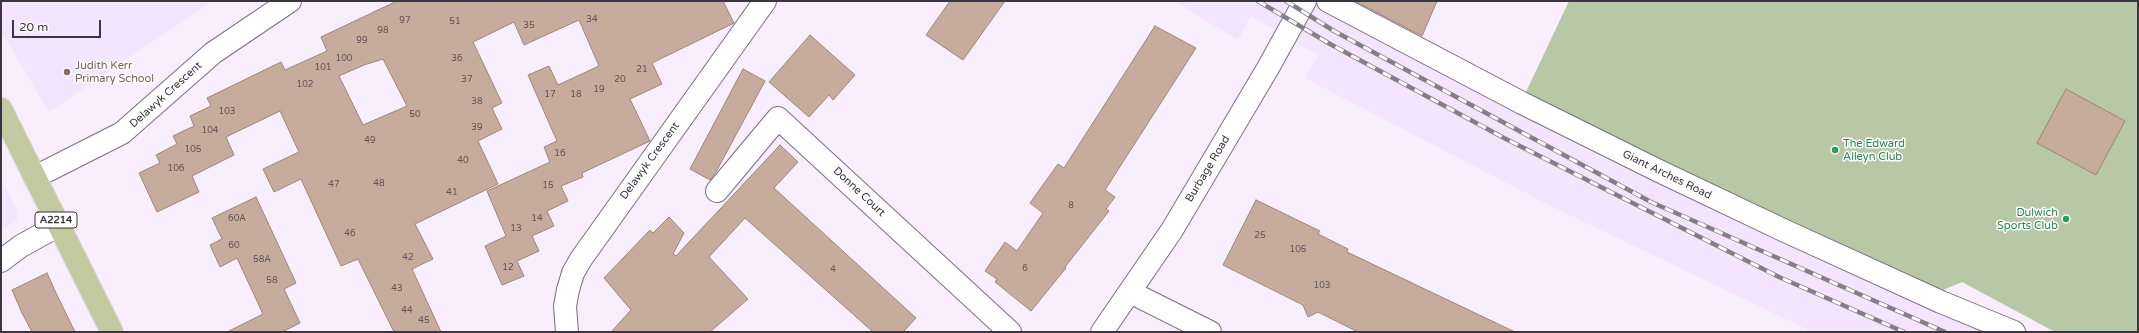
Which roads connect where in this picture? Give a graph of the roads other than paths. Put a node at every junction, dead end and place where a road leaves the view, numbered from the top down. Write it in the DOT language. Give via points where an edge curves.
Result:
graph roads {
  1 [pos="290,1"];
  2 [pos="765,1"];
  3 [pos="1304,1"];
  4 [pos="1328,1"];
  5 [pos="1,109"];
  6 [pos="35,177"];
  7 [pos="717,191"];
  8 [pos="59,225"];
  9 [pos="1,261"];
  10 [pos="1130,292"];
  11 [pos="112,332"];
  12 [pos="567,332"];
  13 [pos="1010,332"];
  14 [pos="1102,332"];
  15 [pos="1210,332"];
  16 [pos="2014,332"];
  1 -- 6 [label="street, Delawyk Crescent" via="213,52 122,134"];
  2 -- 12 [label="street, Delawyk Crescent" via="581,259 568,290 565,306"];
  3 -- 10 [label="street, Burbage Road" via="1268,68 1172,230"];
  4 -- 16 [label="street, Giant Arches Road" via="1522,103 1659,171 1941,302"];
  5 -- 6 [label="main road, A2214"];
  6 -- 8 [label="main road, A2214"];
  7 -- 13 [label="street, Donne Court" via="778,118"];
  8 -- 9 [label="street" via="21,246"];
  8 -- 11 [label="main road, A2214"];
  10 -- 14 [label="street, Burbage Road"];
  10 -- 15 [label="street"];
}
